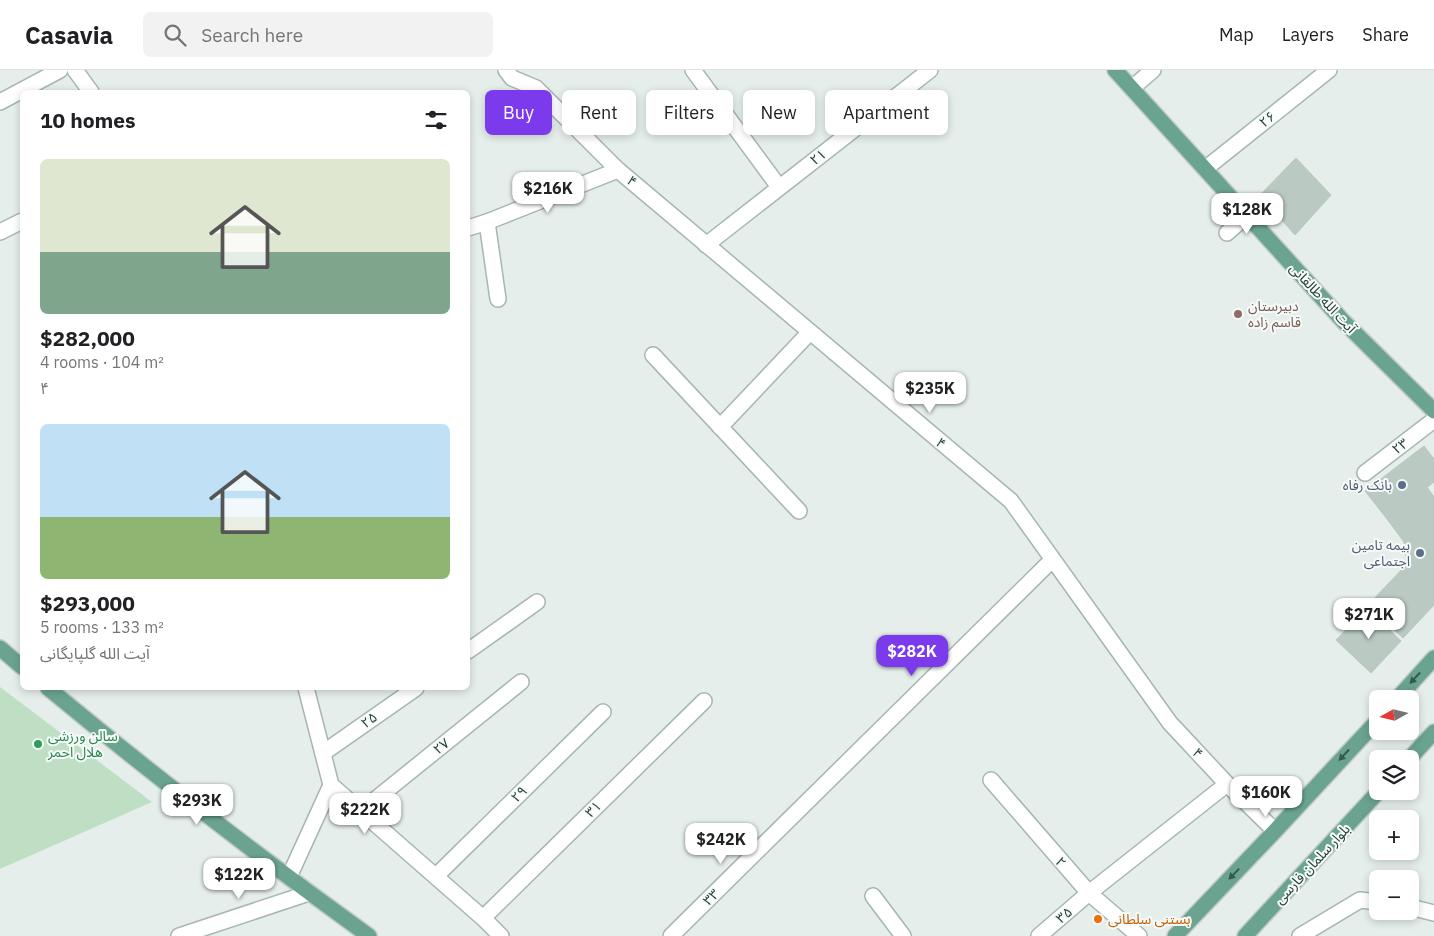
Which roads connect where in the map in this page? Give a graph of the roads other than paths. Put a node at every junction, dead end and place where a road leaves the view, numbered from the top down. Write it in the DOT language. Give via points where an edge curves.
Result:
graph roads {
  1 [pos="60,70"];
  2 [pos="75,70"];
  3 [pos="506,70"];
  4 [pos="693,70"];
  5 [pos="930,70"];
  6 [pos="1115,70"];
  7 [pos="1153,70"];
  8 [pos="1329,70"];
  9 [pos="1132,88"];
  10 [pos="22,90"];
  11 [pos="90,90"];
  12 [pos="20,91"];
  13 [pos="0,102"];
  14 [pos="1205,169"];
  15 [pos="618,170"];
  16 [pos="779,187"];
  17 [pos="1247,215"];
  18 [pos="20,222"];
  19 [pos="487,222"];
  20 [pos="470,227"];
  21 [pos="0,232"];
  22 [pos="1227,233"];
  23 [pos="706,245"];
  24 [pos="498,299"];
  25 [pos="810,332"];
  26 [pos="653,355"];
  27 [pos="1434,411"];
  28 [pos="1434,420"];
  29 [pos="720,427"];
  30 [pos="1365,473"];
  31 [pos="798,511"];
  32 [pos="1052,560"];
  33 [pos="537,602"];
  34 [pos="0,648"];
  35 [pos="470,650"];
  36 [pos="1434,658"];
  37 [pos="20,665"];
  38 [pos="520,682"];
  39 [pos="50,690"];
  40 [pos="307,690"];
  41 [pos="413,690"];
  42 [pos="1405,690"];
  43 [pos="704,701"];
  44 [pos="603,712"];
  45 [pos="1369,730"];
  46 [pos="1434,732"];
  47 [pos="1417,750"];
  48 [pos="323,753"];
  49 [pos="991,780"];
  50 [pos="1227,784"];
  51 [pos="331,785"];
  52 [pos="1371,800"];
  53 [pos="361,811"];
  54 [pos="1275,831"];
  55 [pos="436,876"];
  56 [pos="289,877"];
  57 [pos="309,892"];
  58 [pos="1089,894"];
  59 [pos="873,896"];
  60 [pos="1369,901"];
  61 [pos="1419,909"];
  62 [pos="1434,913"];
  63 [pos="483,918"];
  64 [pos="221,929"];
  65 [pos="179,936"];
  66 [pos="369,936"];
  67 [pos="501,936"];
  68 [pos="671,936"];
  69 [pos="903,936"];
  70 [pos="1039,936"];
  71 [pos="1139,936"];
  72 [pos="1175,936"];
  73 [pos="1245,936"];
  74 [pos="1300,936"];
  1 -- 10 [label="street"];
  2 -- 11 [label="street"];
  3 -- 15 [label="street, ۴" via="512,78 536,88"];
  4 -- 16 [label="street"];
  5 -- 16 [label="street, ۲۱"];
  6 -- 9 [label="main road, آیت الله طالقانی"];
  7 -- 9 [label="street"];
  8 -- 14 [label="street, ۲۶"];
  9 -- 14 [label="main road, آیت الله طالقانی"];
  12 -- 13 [label="street"];
  14 -- 17 [label="main road, آیت الله طالقانی"];
  15 -- 19 [label="street"];
  15 -- 23 [label="street, ۴"];
  16 -- 23 [label="street, ۲۱"];
  17 -- 22 [label="street"];
  17 -- 27 [label="main road, آیت الله طالقانی" via="1343,320"];
  18 -- 21 [label="street"];
  19 -- 20 [label="street"];
  19 -- 24 [label="street"];
  23 -- 25 [label="street, ۴"];
  25 -- 29 [label="street"];
  25 -- 32 [label="street, ۴" via="1011,501"];
  26 -- 29 [label="street"];
  28 -- 30 [label="street, ۲۳"];
  29 -- 31 [label="street"];
  32 -- 50 [label="street, ۴" via="1170,723"];
  32 -- 68 [label="street, ۳۳"];
  33 -- 35 [label="street"];
  34 -- 37 [label="main road"];
  36 -- 42 [label="main road, one-way"];
  38 -- 53 [label="street, ۲۷"];
  39 -- 56 [label="main road" via="128,754"];
  40 -- 48 [label="street"];
  41 -- 48 [label="street, ۲۵"];
  43 -- 63 [label="street, ۳۱"];
  44 -- 55 [label="street, ۲۹"];
  45 -- 54 [label="main road, one-way"];
  46 -- 47 [label="main road"];
  48 -- 51 [label="street"];
  49 -- 58 [label="street, ۲"];
  50 -- 54 [label="street, ۴"];
  50 -- 58 [label="street, ۳۵"];
  51 -- 53 [label="street"];
  51 -- 56 [label="street"];
  52 -- 73 [label="main road, بلوار سلمان فارسی"];
  53 -- 55 [label="street"];
  54 -- 72 [label="main road, one-way"];
  55 -- 63 [label="street"];
  56 -- 57 [label="main road"];
  57 -- 64 [label="street"];
  57 -- 66 [label="main road"];
  58 -- 70 [label="street, ۳۵"];
  58 -- 71 [label="street, ۲"];
  59 -- 69 [label="street"];
  60 -- 74 [label="street" via="1360,900"];
  61 -- 62 [label="street"];
  63 -- 67 [label="street"];
  64 -- 65 [label="street"];
}
